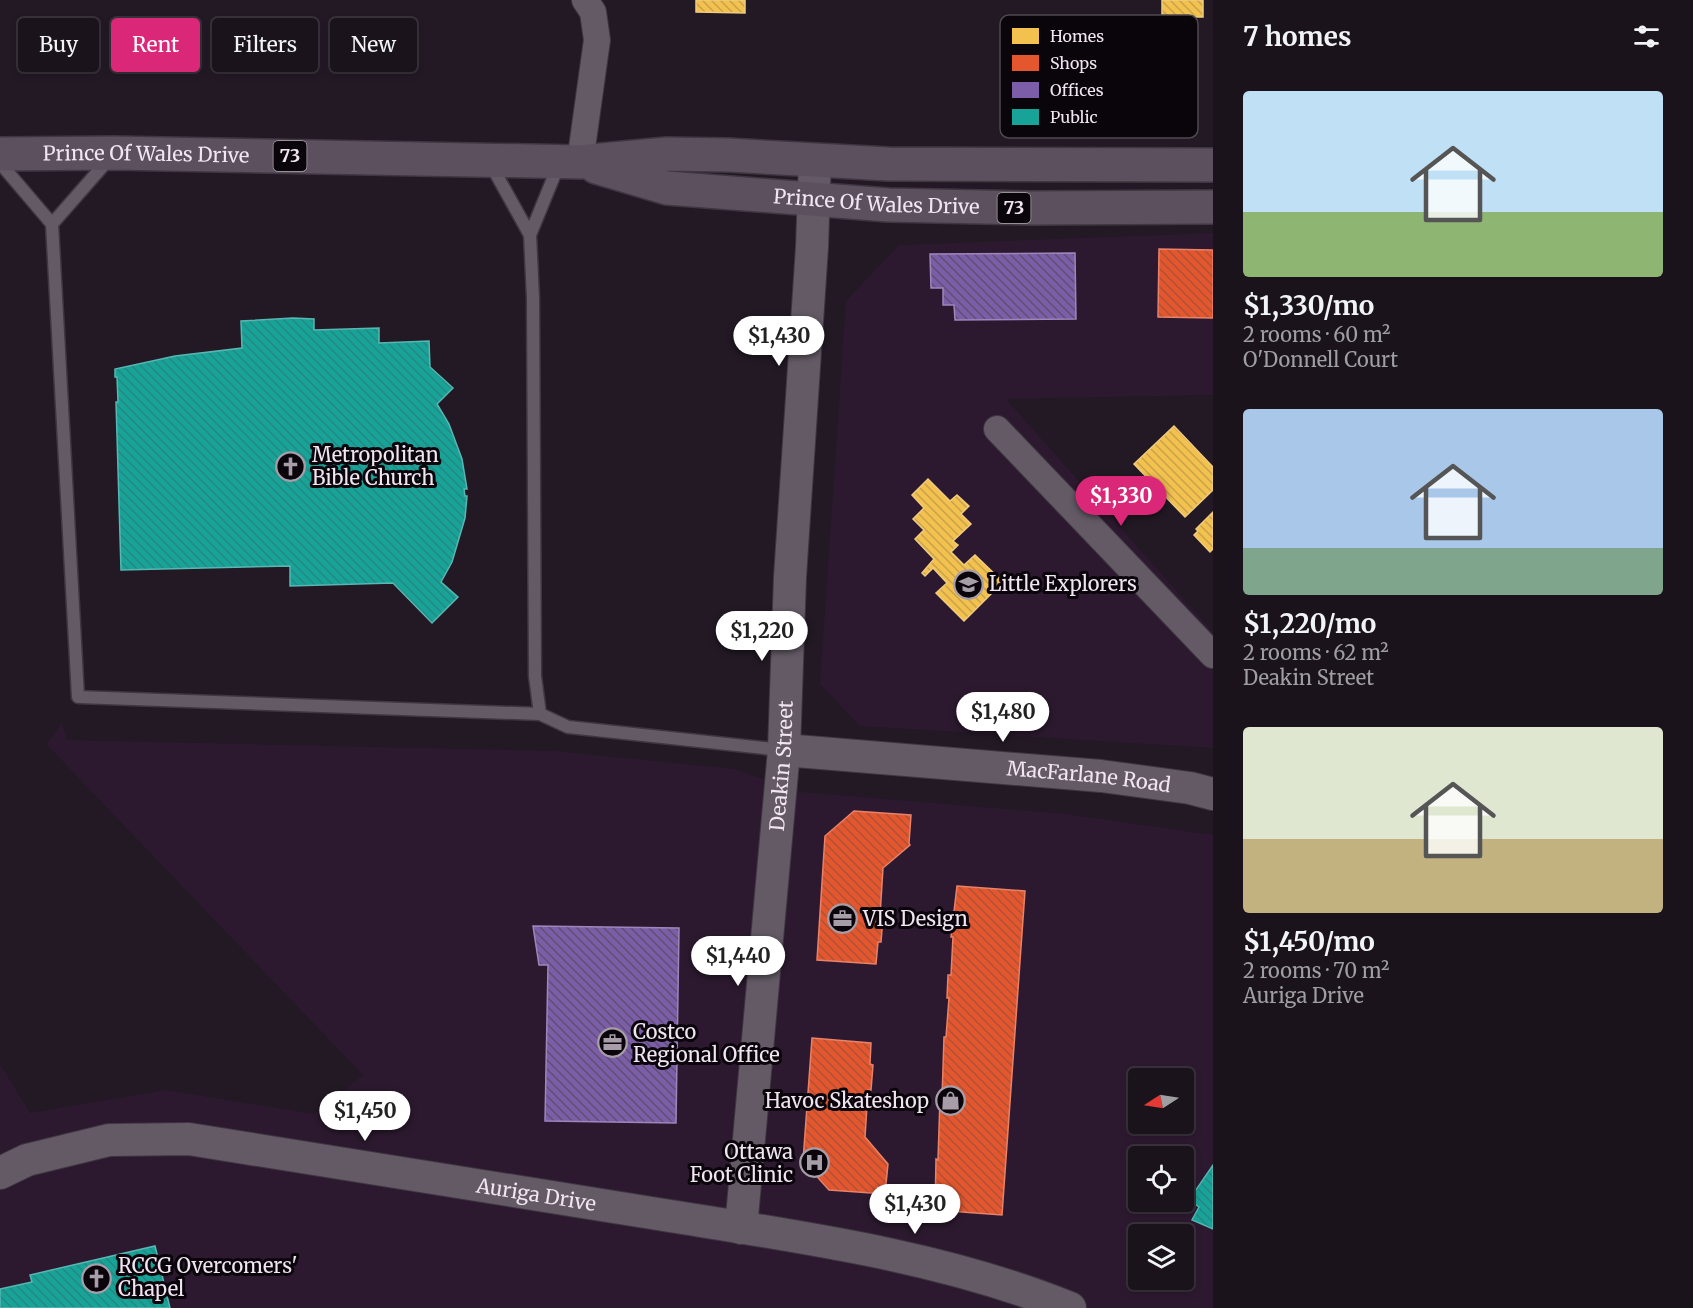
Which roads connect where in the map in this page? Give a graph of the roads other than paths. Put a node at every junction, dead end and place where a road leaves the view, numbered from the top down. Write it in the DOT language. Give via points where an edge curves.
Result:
graph roads {
  1 [pos="585,0"];
  2 [pos="0,153"];
  3 [pos="114,153"];
  4 [pos="488,160"];
  5 [pos="815,160"];
  6 [pos="570,162"];
  7 [pos="0,163"];
  8 [pos="1213,165"];
  9 [pos="814,200"];
  10 [pos="1213,207"];
  11 [pos="52,224"];
  12 [pos="530,236"];
  13 [pos="997,429"];
  14 [pos="1213,655"];
  15 [pos="540,714"];
  16 [pos="784,750"];
  17 [pos="1213,794"];
  18 [pos="0,1173"];
  19 [pos="741,1228"];
  20 [pos="1070,1308"];
  1 -- 6 [label="street" via="593,12 597,40"];
  2 -- 3 [label="main road, Prince Of Wales Drive / 73"];
  3 -- 4 [label="main road, Prince Of Wales Drive / 73"];
  3 -- 11 [label="lane"];
  4 -- 6 [label="main road, Prince Of Wales Drive / 73"];
  4 -- 12 [label="lane"];
  5 -- 6 [label="main road, Prince Of Wales Drive / 73" via="666,154"];
  5 -- 8 [label="main road, Prince Of Wales Drive / 73" via="888,164"];
  5 -- 9 [label="street, Deakin Street"];
  6 -- 9 [label="main road, Prince Of Wales Drive / 73" via="667,188"];
  6 -- 12 [label="lane"];
  7 -- 11 [label="lane"];
  9 -- 10 [label="main road, Prince Of Wales Drive / 73" via="910,206"];
  9 -- 16 [label="street, Deakin Street" via="790,577"];
  11 -- 15 [label="lane" via="78,697"];
  12 -- 15 [label="lane" via="536,676"];
  13 -- 14 [label="street"];
  15 -- 16 [label="lane" via="568,727"];
  16 -- 17 [label="street, MacFarlane Road" via="1101,776"];
  16 -- 19 [label="street, Deakin Street"];
  18 -- 19 [label="street, Auriga Drive" via="27,1160 109,1140 189,1139"];
  19 -- 20 [label="street, Auriga Drive" via="893,1254 1039,1295"];
}
